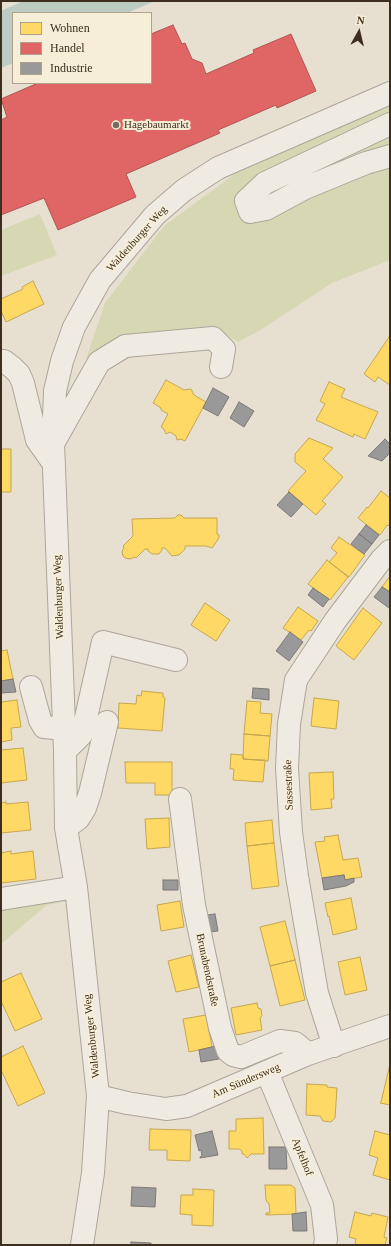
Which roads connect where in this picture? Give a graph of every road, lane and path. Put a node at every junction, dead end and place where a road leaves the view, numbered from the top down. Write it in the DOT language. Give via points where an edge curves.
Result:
graph roads {
  1 [pos="390,93"];
  2 [pos="390,124"];
  3 [pos="390,156"];
  4 [pos="1,361"];
  5 [pos="221,367"];
  6 [pos="54,453"];
  7 [pos="390,551"];
  8 [pos="176,660"];
  9 [pos="31,687"];
  10 [pos="107,722"];
  11 [pos="64,740"];
  12 [pos="180,799"];
  13 [pos="66,828"];
  14 [pos="76,887"];
  15 [pos="1,900"];
  16 [pos="390,1026"];
  17 [pos="334,1046"];
  18 [pos="308,1054"];
  19 [pos="267,1072"];
  20 [pos="98,1096"];
  21 [pos="82,1245"];
  22 [pos="325,1245"];
  1 -- 6 [label="street, Waldenburger Weg" via="218,168 184,190 155,216 100,280 74,327 55,391"];
  2 -- 3 [label="street" via="265,183 246,201 250,212 266,209 305,188"];
  4 -- 6 [label="street" via="19,374 37,440"];
  5 -- 6 [label="street" via="224,349 213,338 125,346 99,362"];
  6 -- 11 [label="street, Waldenburger Weg"];
  7 -- 17 [label="street, Sassestraße" via="335,621 296,680 289,724 287,768 297,876 317,993"];
  8 -- 11 [label="street" via="103,642 83,731 81,735"];
  9 -- 11 [label="street" via="44,727"];
  10 -- 13 [label="street" via="85,808 78,819"];
  11 -- 13 [label="street, Waldenburger Weg"];
  12 -- 18 [label="street, Brunabendstraße" via="194,905 220,1028 228,1052 241,1057 280,1041 295,1043"];
  13 -- 14 [label="street, Waldenburger Weg"];
  14 -- 15 [label="street"];
  14 -- 20 [label="street, Waldenburger Weg"];
  16 -- 17 [label="street, Am Sündersweg"];
  17 -- 18 [label="street, Am Sündersweg"];
  18 -- 19 [label="street, Am Sündersweg"];
  19 -- 20 [label="street, Am Sündersweg" via="187,1106 166,1109"];
  19 -- 22 [label="street, Apfelhof" via="322,1205"];
  20 -- 21 [label="street, Waldenburger Weg" via="93,1173"];
}
